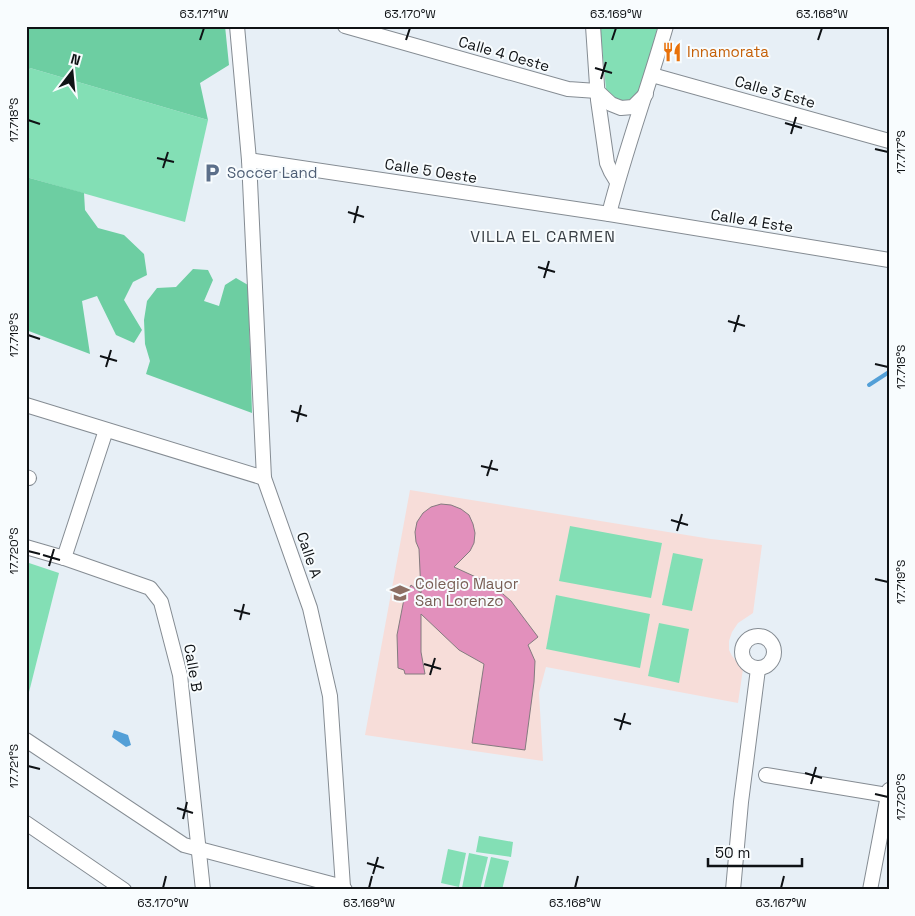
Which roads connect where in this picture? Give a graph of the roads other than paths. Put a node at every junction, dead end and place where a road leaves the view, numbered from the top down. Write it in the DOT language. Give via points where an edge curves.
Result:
graph roads {
  1 [pos="238,26"];
  2 [pos="345,26"];
  3 [pos="593,26"];
  4 [pos="666,26"];
  5 [pos="652,75"];
  6 [pos="597,91"];
  7 [pos="646,94"];
  8 [pos="889,141"];
  9 [pos="249,160"];
  10 [pos="617,182"];
  11 [pos="609,214"];
  12 [pos="889,260"];
  13 [pos="26,405"];
  14 [pos="106,430"];
  15 [pos="264,478"];
  16 [pos="26,547"];
  17 [pos="64,558"];
  18 [pos="758,668"];
  19 [pos="26,740"];
  20 [pos="766,775"];
  21 [pos="888,792"];
  22 [pos="26,823"];
  23 [pos="197,849"];
  24 [pos="344,888"];
  25 [pos="124,890"];
  26 [pos="203,890"];
  27 [pos="733,890"];
  28 [pos="870,890"];
  1 -- 9 [label="street, Calle A"];
  2 -- 6 [label="street, Calle 4 Oeste" via="568,89"];
  3 -- 6 [label="street"];
  4 -- 5 [label="street"];
  5 -- 7 [label="street"];
  5 -- 8 [label="street, Calle 3 Este"];
  6 -- 7 [label="street" via="611,104 621,108 633,107"];
  6 -- 10 [label="street" via="607,163"];
  7 -- 10 [label="street"];
  9 -- 11 [label="street, Calle 5 Oeste"];
  9 -- 15 [label="street, Calle A"];
  10 -- 11 [label="street"];
  11 -- 12 [label="street, Calle 4 Este"];
  13 -- 14 [label="street"];
  14 -- 15 [label="street"];
  14 -- 17 [label="street"];
  15 -- 24 [label="street, Calle A" via="310,608 328,688"];
  16 -- 17 [label="street, Calle B"];
  17 -- 23 [label="street, Calle B" via="150,588 161,602 180,674"];
  18 -- 27 [label="street"];
  19 -- 23 [label="street" via="178,841"];
  20 -- 21 [label="street"];
  21 -- 28 [label="street"];
  22 -- 25 [label="street"];
  23 -- 24 [label="street"];
  23 -- 26 [label="street, Calle B"];
}
